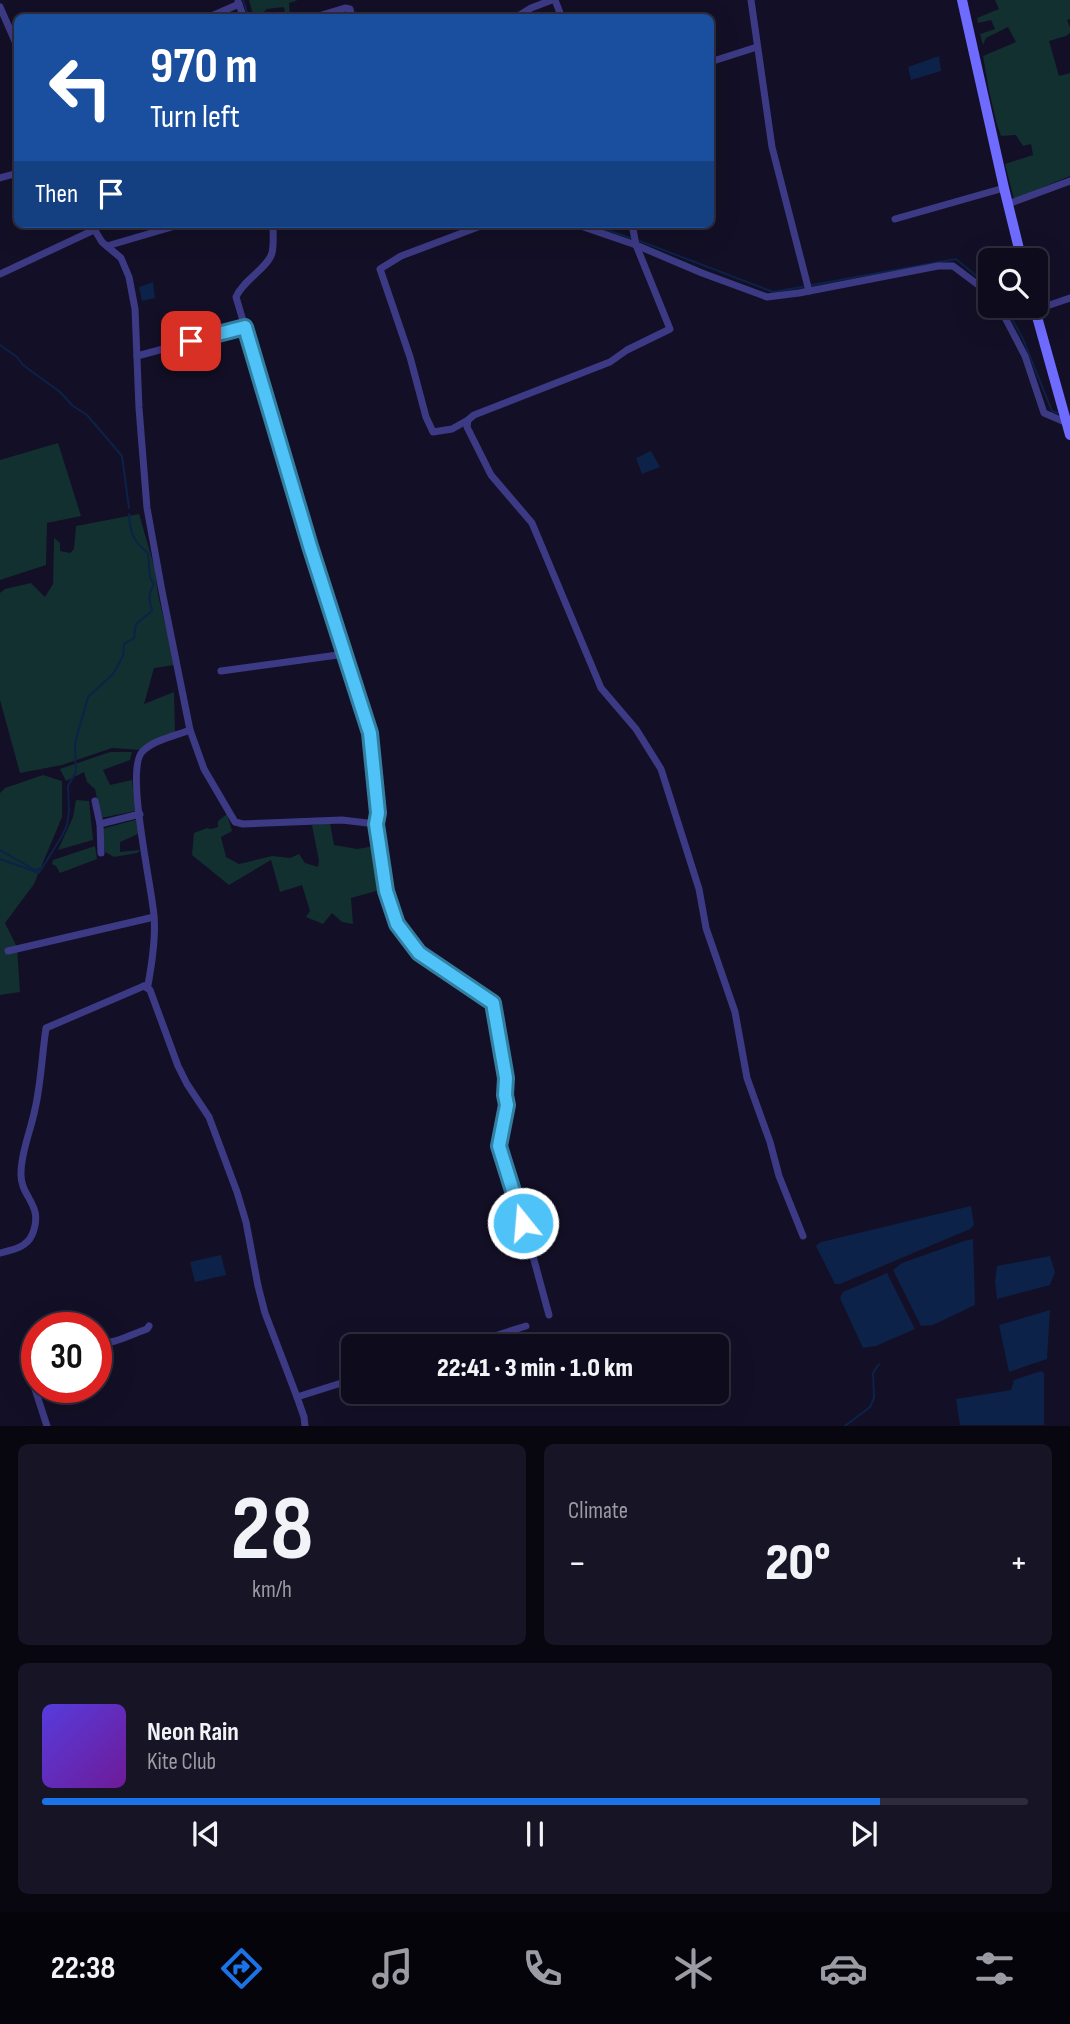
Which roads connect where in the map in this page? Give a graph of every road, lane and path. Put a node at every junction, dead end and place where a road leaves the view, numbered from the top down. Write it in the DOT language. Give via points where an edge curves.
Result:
graph roads {
  1 [pos="350,0"];
  2 [pos="553,0"];
  3 [pos="751,0"];
  4 [pos="962,0"];
  5 [pos="239,2"];
  6 [pos="0,7"];
  7 [pos="348,9"];
  8 [pos="216,14"];
  9 [pos="328,14"];
  10 [pos="351,14"];
  11 [pos="520,14"];
  12 [pos="14,39"];
  13 [pos="757,47"];
  14 [pos="714,61"];
  15 [pos="1070,180"];
  16 [pos="1004,188"];
  17 [pos="1008,204"];
  18 [pos="895,219"];
  19 [pos="91,228"];
  20 [pos="94,228"];
  21 [pos="168,228"];
  22 [pos="273,228"];
  23 [pos="475,228"];
  24 [pos="589,228"];
  25 [pos="633,228"];
  26 [pos="636,241"];
  27 [pos="107,246"];
  28 [pos="1019,248"];
  29 [pos="0,274"];
  30 [pos="978,285"];
  31 [pos="810,291"];
  32 [pos="1070,298"];
  33 [pos="1048,304"];
  34 [pos="1005,318"];
  35 [pos="1037,318"];
  36 [pos="245,327"];
  37 [pos="137,356"];
  38 [pos="468,420"];
  39 [pos="1065,422"];
  40 [pos="1070,435"];
  41 [pos="345,654"];
  42 [pos="221,671"];
  43 [pos="190,730"];
  44 [pos="95,801"];
  45 [pos="140,814"];
  46 [pos="100,824"];
  47 [pos="376,824"];
  48 [pos="101,853"];
  49 [pos="154,917"];
  50 [pos="8,951"];
  51 [pos="144,986"];
  52 [pos="803,1236"];
  53 [pos="0,1253"];
  54 [pos="549,1315"];
  55 [pos="149,1326"];
  56 [pos="526,1326"];
  57 [pos="501,1334"];
  58 [pos="112,1342"];
  59 [pos="341,1383"];
  60 [pos="298,1396"];
  61 [pos="40,1403"];
  62 [pos="47,1426"];
  63 [pos="305,1426"];
  1 -- 7 [label="street"];
  2 -- 11 [label="street"];
  3 -- 13 [label="street"];
  4 -- 16 [label="main road"];
  5 -- 8 [label="street"];
  6 -- 12 [label="street"];
  7 -- 9 [label="street"];
  7 -- 10 [label="street"];
  13 -- 14 [label="street"];
  13 -- 31 [label="street" via="772,147"];
  15 -- 17 [label="street"];
  16 -- 17 [label="main road"];
  16 -- 18 [label="street"];
  17 -- 28 [label="main road"];
  19 -- 29 [label="street"];
  20 -- 27 [label="street"];
  21 -- 27 [label="street"];
  22 -- 36 [label="street" via="272,253 236,297"];
  23 -- 38 [label="street" via="401,256 380,269 433,432"];
  24 -- 26 [label="street"];
  25 -- 26 [label="street"];
  26 -- 31 [label="street" via="702,274 767,297"];
  26 -- 38 [label="street" via="670,329 610,362"];
  27 -- 37 [label="street" via="121,258 129,277"];
  30 -- 31 [label="street" via="953,266 937,266"];
  32 -- 33 [label="street"];
  34 -- 39 [label="street" via="1025,356 1044,412"];
  35 -- 39 [label="main road"];
  36 -- 37 [label="street"];
  36 -- 41 [label="street"];
  37 -- 43 [label="street" via="147,508"];
  38 -- 52 [label="street" via="467,427 491,475 532,523 601,688 636,729 661,769 735,1012 747,1078"];
  39 -- 40 [label="main road"];
  41 -- 42 [label="street"];
  41 -- 47 [label="street" via="370,733"];
  43 -- 45 [label="street" via="140,754"];
  43 -- 47 [label="street" via="204,769 235,822 342,820"];
  44 -- 46 [label="street"];
  45 -- 46 [label="street"];
  45 -- 49 [label="street"];
  46 -- 48 [label="street"];
  47 -- 54 [label="street" via="386,891 397,924 419,953 493,1003 506,1078 507,1105 499,1146"];
  49 -- 50 [label="street"];
  49 -- 51 [label="street" via="152,963"];
  51 -- 53 [label="street" via="46,1028 36,1105 20,1175 37,1214 26,1244"];
  51 -- 60 [label="street" via="150,990 187,1084 209,1116 243,1212 265,1313"];
  55 -- 58 [label="street"];
  56 -- 57 [label="street"];
  59 -- 60 [label="street"];
  60 -- 63 [label="street"];
  61 -- 62 [label="street"];
}
